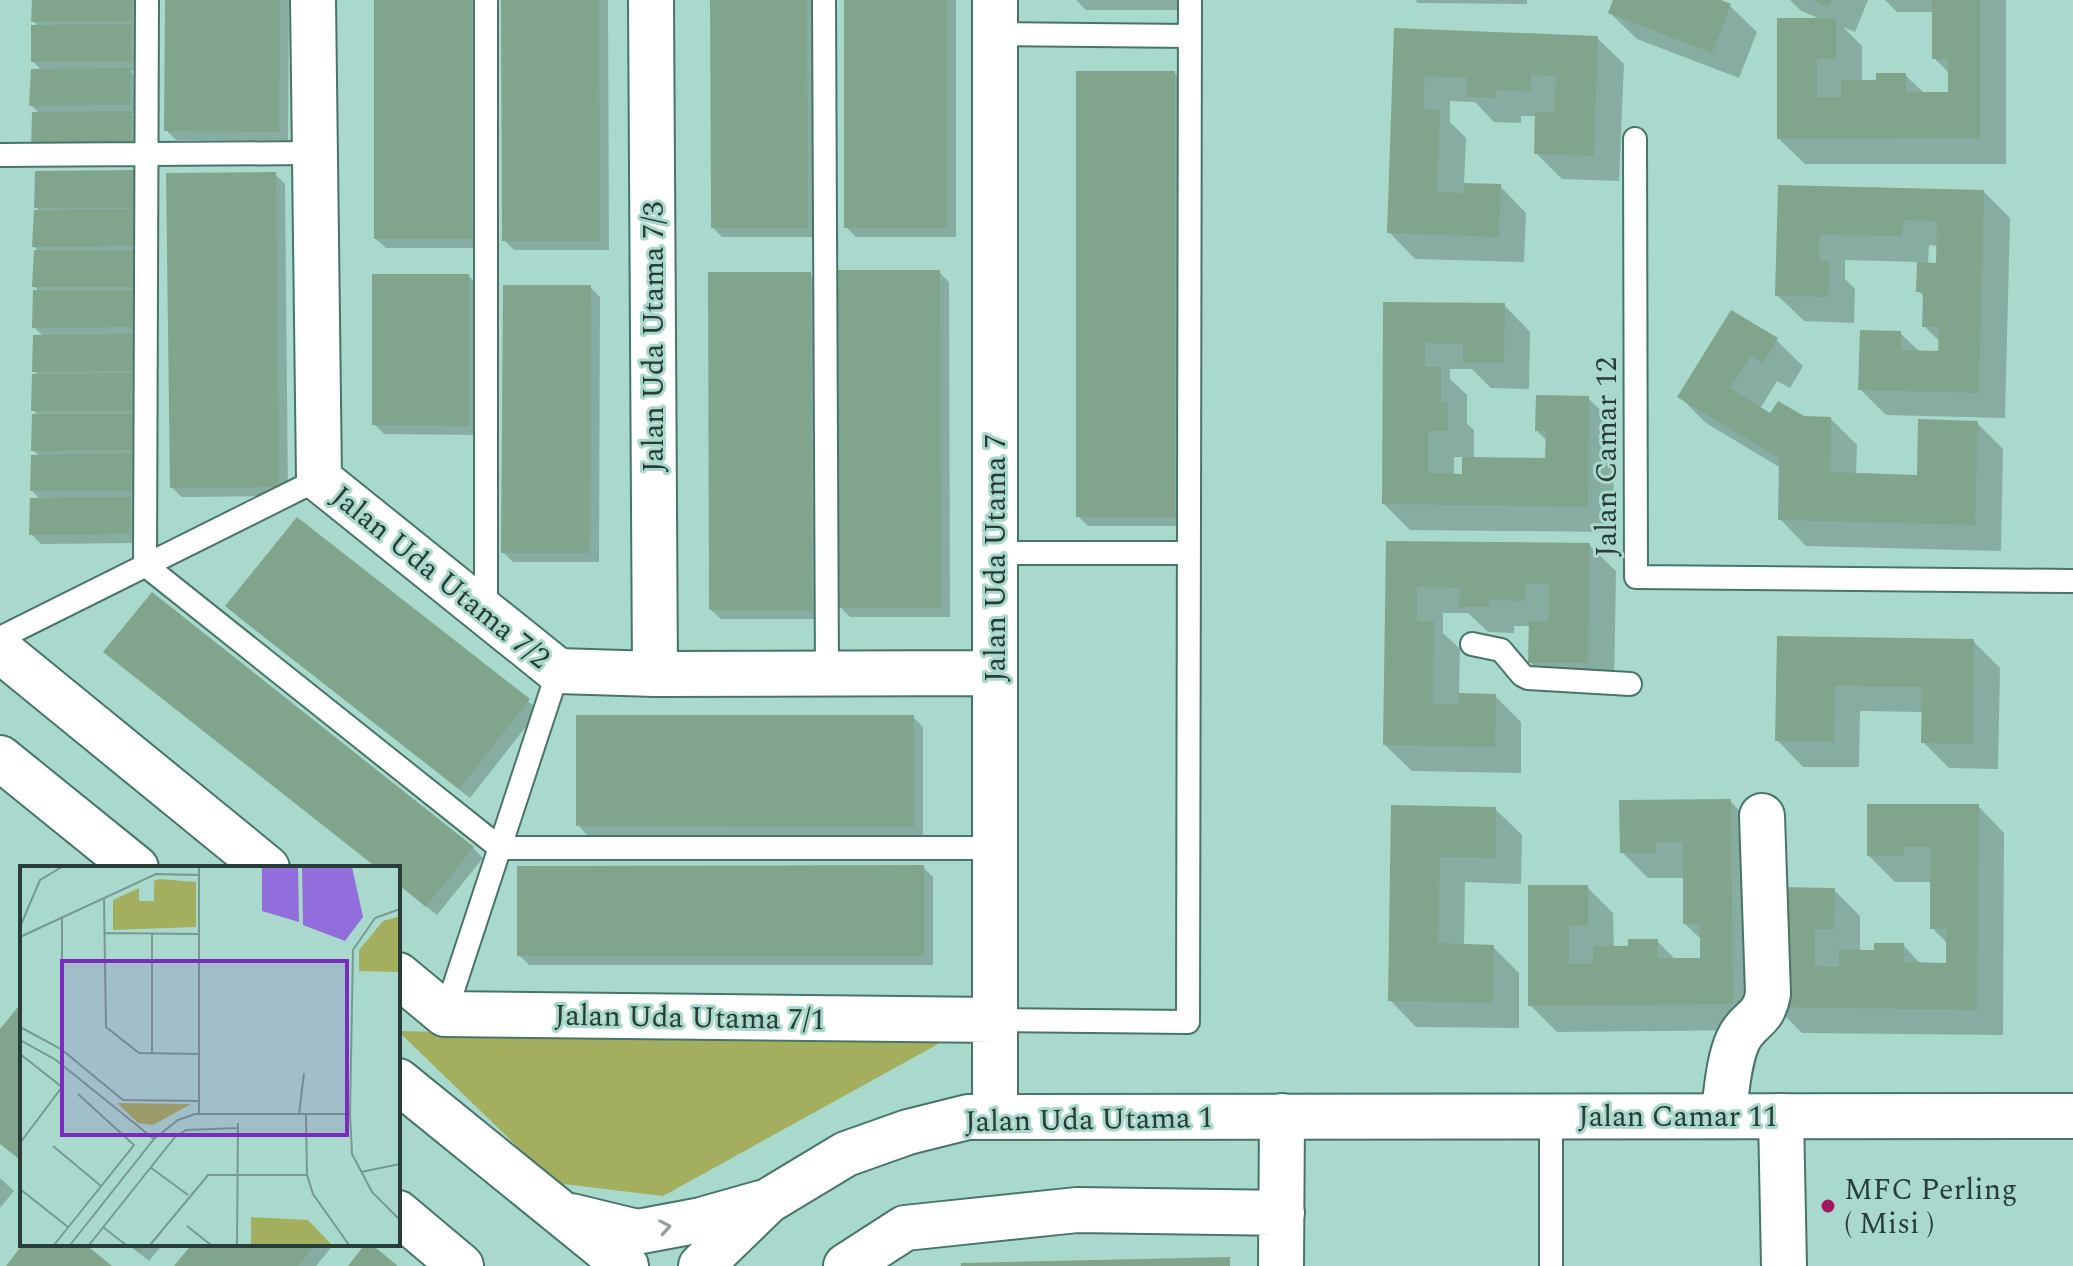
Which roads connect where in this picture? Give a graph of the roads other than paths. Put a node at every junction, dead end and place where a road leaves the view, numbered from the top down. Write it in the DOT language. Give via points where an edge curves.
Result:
graph roads {
  1 [pos="147,0"];
  2 [pos="313,0"];
  3 [pos="486,0"];
  4 [pos="651,0"];
  5 [pos="824,0"];
  6 [pos="1190,0"];
  7 [pos="995,17"];
  8 [pos="1190,36"];
  9 [pos="1635,139"];
  10 [pos="314,153"];
  11 [pos="147,154"];
  12 [pos="0,155"];
  13 [pos="319,479"];
  14 [pos="995,553"];
  15 [pos="1189,553"];
  16 [pos="145,565"];
  17 [pos="2073,581"];
  18 [pos="486,613"];
  19 [pos="0,638"];
  20 [pos="1472,644"];
  21 [pos="0,650"];
  22 [pos="558,671"];
  23 [pos="995,673"];
  24 [pos="655,674"];
  25 [pos="827,674"];
  26 [pos="1630,684"];
  27 [pos="0,758"];
  28 [pos="1762,816"];
  29 [pos="500,848"];
  30 [pos="995,848"];
  31 [pos="134,866"];
  32 [pos="265,866"];
  33 [pos="400,977"];
  34 [pos="445,1014"];
  35 [pos="995,1020"];
  36 [pos="400,1083"];
  37 [pos="995,1116"];
  38 [pos="1282,1116"];
  39 [pos="1551,1116"];
  40 [pos="1723,1116"];
  41 [pos="1781,1116"];
  42 [pos="2073,1116"];
  43 [pos="768,1201"];
  44 [pos="561,1213"];
  45 [pos="1282,1213"];
  46 [pos="400,1215"];
  47 [pos="461,1266"];
  48 [pos="589,1266"];
  49 [pos="626,1266"];
  50 [pos="701,1266"];
  51 [pos="846,1266"];
  52 [pos="1281,1266"];
  53 [pos="1551,1266"];
  54 [pos="1784,1266"];
  1 -- 11 [label="lane"];
  2 -- 10 [label="street, Jalan Uda Utama 7/2"];
  3 -- 18 [label="lane"];
  4 -- 24 [label="street, Jalan Uda Utama 7/3"];
  5 -- 25 [label="lane"];
  6 -- 8 [label="lane"];
  7 -- 8 [label="lane"];
  7 -- 14 [label="street, Jalan Uda Utama 7"];
  8 -- 15 [label="lane"];
  9 -- 17 [label="lane, Jalan Camar 12" via="1636,577"];
  10 -- 11 [label="lane"];
  10 -- 13 [label="street, Jalan Uda Utama 7/2"];
  11 -- 12 [label="lane"];
  11 -- 16 [label="lane"];
  13 -- 16 [label="lane"];
  13 -- 18 [label="street, Jalan Uda Utama 7/2"];
  14 -- 15 [label="lane"];
  14 -- 23 [label="street, Jalan Uda Utama 7"];
  15 -- 35 [label="lane" via="1188,1022"];
  16 -- 19 [label="lane"];
  16 -- 29 [label="lane"];
  18 -- 22 [label="street, Jalan Uda Utama 7/2"];
  20 -- 26 [label="lane" via="1501,650 1528,678"];
  21 -- 32 [label="street"];
  22 -- 24 [label="street, Jalan Uda Utama 7/2"];
  22 -- 29 [label="lane"];
  23 -- 25 [label="street, Jalan Uda Utama 7/2"];
  23 -- 30 [label="street, Jalan Uda Utama 7"];
  24 -- 25 [label="street, Jalan Uda Utama 7/2"];
  27 -- 31 [label="street"];
  28 -- 40 [label="street" via="1768,994 1765,1009 1736,1043"];
  29 -- 30 [label="lane"];
  29 -- 34 [label="lane"];
  30 -- 35 [label="street, Jalan Uda Utama 7"];
  33 -- 34 [label="street"];
  34 -- 35 [label="street, Jalan Uda Utama 7/1"];
  35 -- 37 [label="street, Jalan Uda Utama 7"];
  36 -- 44 [label="street"];
  37 -- 38 [label="street, Jalan Uda Utama 1"];
  37 -- 43 [label="street, Jalan Uda Utama 1" via="908,1132 846,1154"];
  38 -- 39 [label="street, Jalan Camar 11"];
  38 -- 45 [label="street"];
  39 -- 40 [label="street, Jalan Camar 11"];
  39 -- 53 [label="lane"];
  40 -- 41 [label="street, Jalan Camar 11"];
  41 -- 42 [label="street, Jalan Camar 11"];
  41 -- 54 [label="street"];
  44 -- 43 [label="street, one-way" via="637,1232"];
  43 -- 50 [label="street, Jalan Uda Utama 1"];
  44 -- 48 [label="street"];
  44 -- 49 [label="street"];
  45 -- 51 [label="street" via="1077,1210 905,1228"];
  45 -- 52 [label="street"];
  46 -- 47 [label="street"];
}
